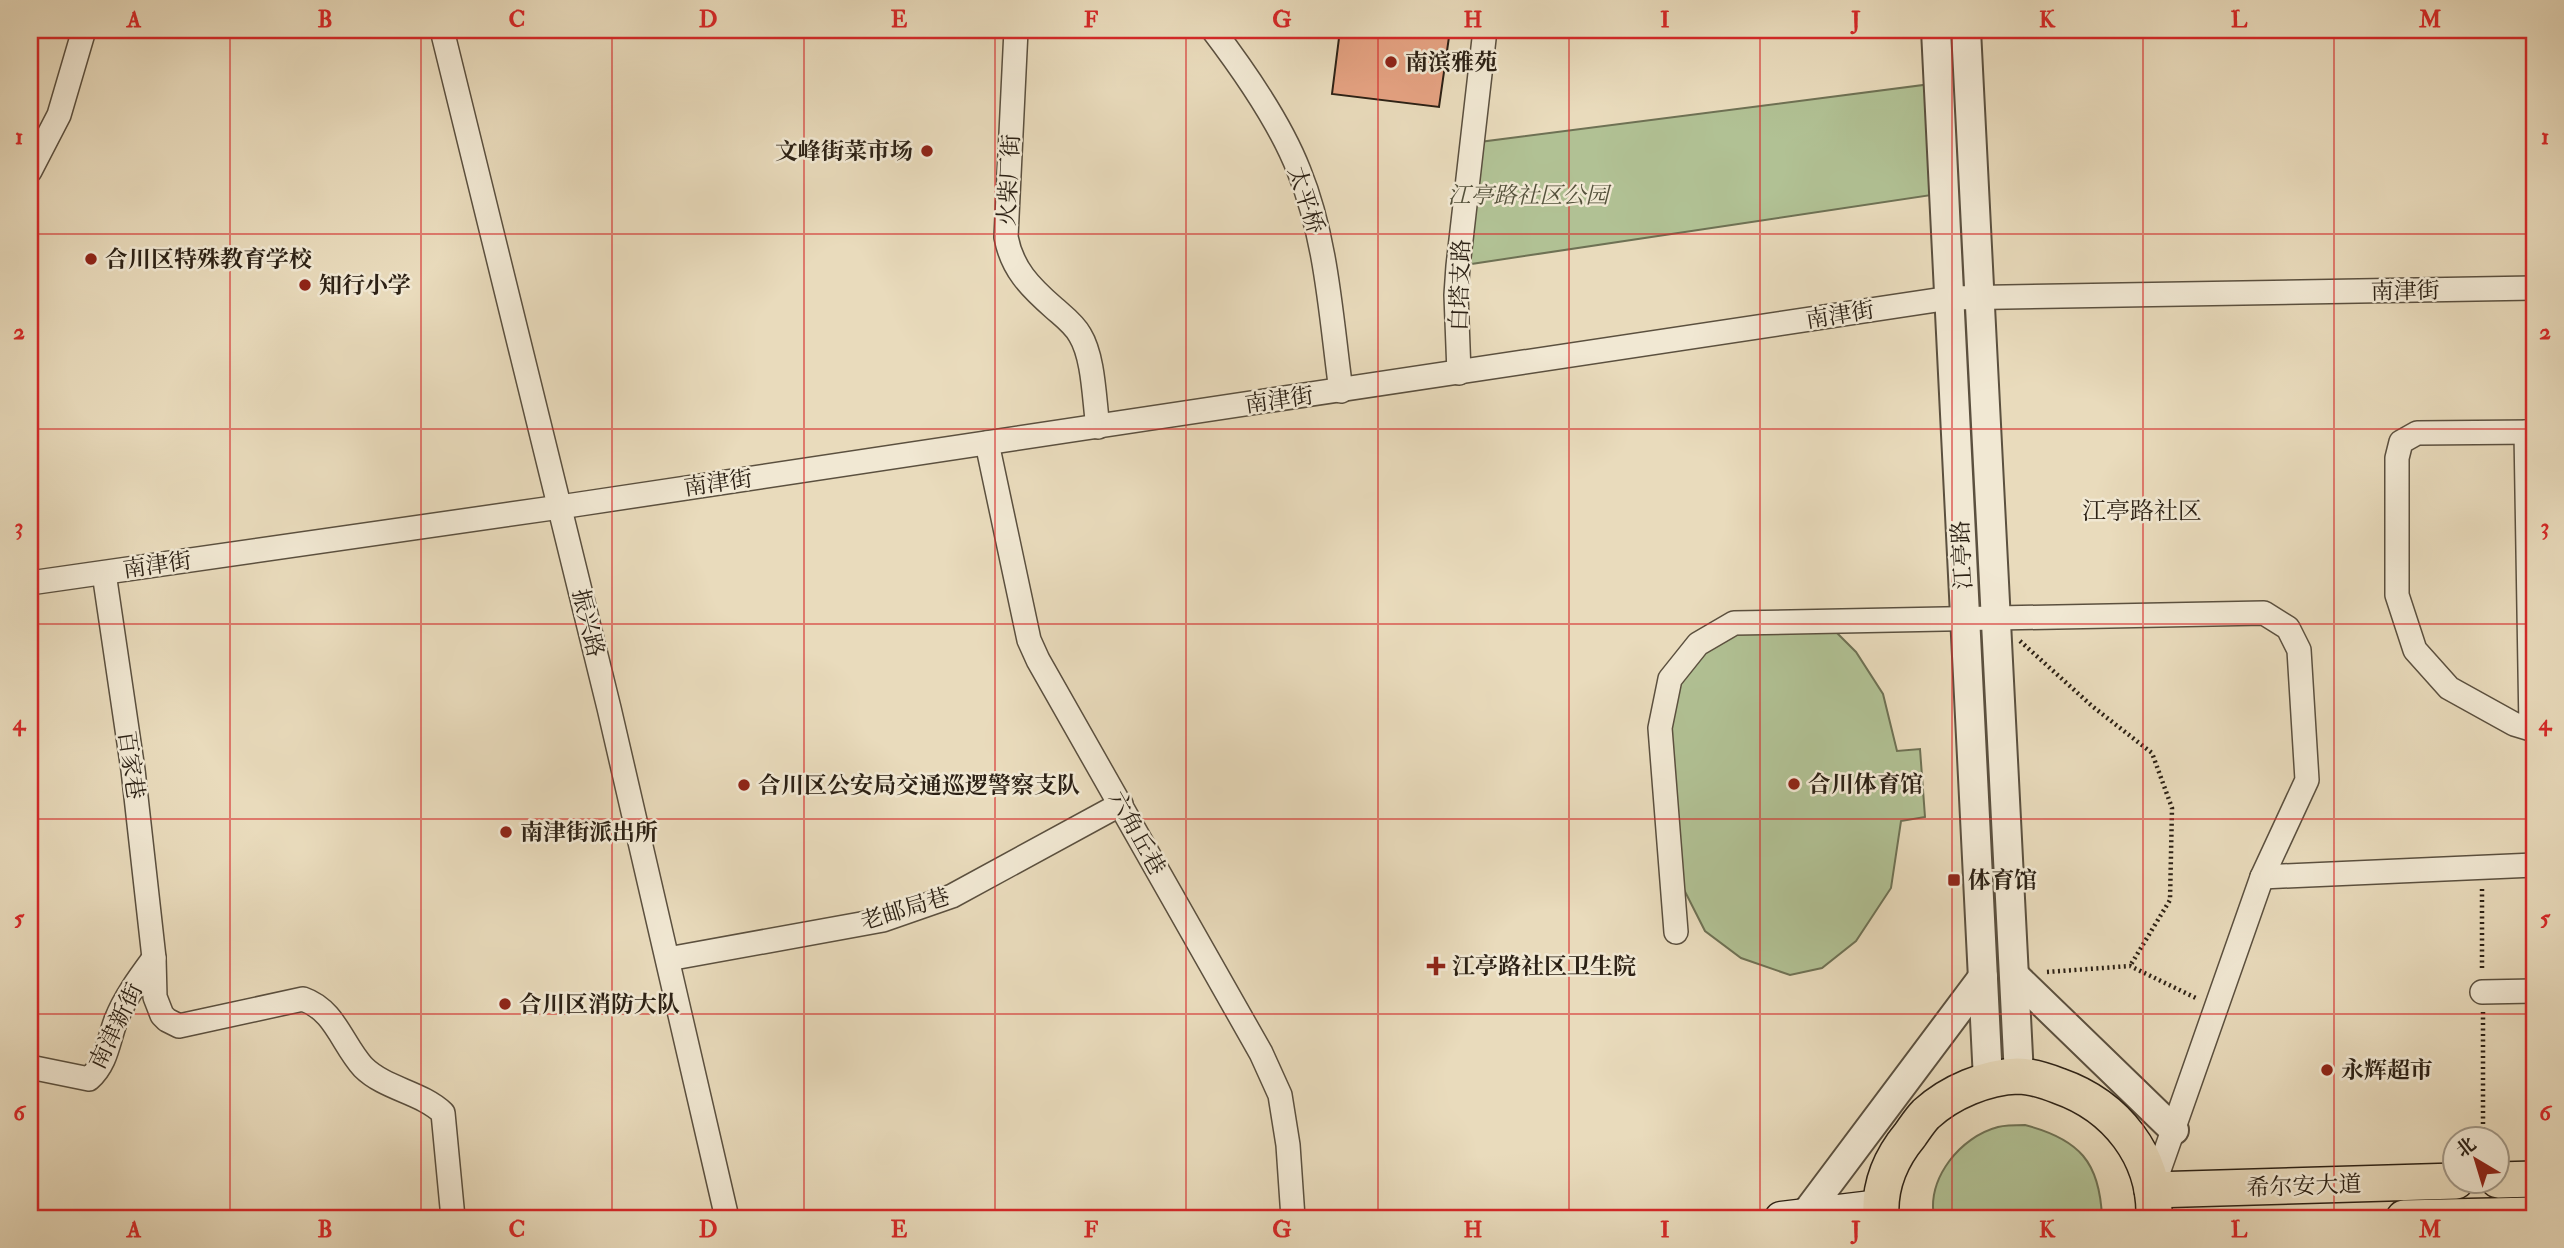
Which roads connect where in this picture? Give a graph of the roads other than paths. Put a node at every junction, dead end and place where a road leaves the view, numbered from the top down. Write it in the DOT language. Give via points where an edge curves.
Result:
graph roads {
  1 [pos="84,30"];
  2 [pos="442,30"];
  3 [pos="1016,30"];
  4 [pos="1213,30"];
  5 [pos="1485,30"];
  6 [pos="1936,30"];
  7 [pos="1966,30"];
  8 [pos="30,172"];
  9 [pos="2534,288"];
  10 [pos="1979,297"];
  11 [pos="1950,298"];
  12 [pos="1459,373"];
  13 [pos="1341,390"];
  14 [pos="1098,427"];
  15 [pos="2530,432"];
  16 [pos="987,443"];
  17 [pos="560,507"];
  18 [pos="104,573"];
  19 [pos="30,583"];
  20 [pos="1996,620"];
  21 [pos="1966,621"];
  22 [pos="2533,729"];
  23 [pos="1121,804"];
  24 [pos="2534,865"];
  25 [pos="2262,877"];
  26 [pos="1676,932"];
  27 [pos="154,958"];
  28 [pos="668,959"];
  29 [pos="2014,975"];
  30 [pos="1983,977"];
  31 [pos="2534,991"];
  32 [pos="2482,992"];
  33 [pos="30,1067"];
  34 [pos="2004,1078"];
  35 [pos="2174,1130"];
  36 [pos="2534,1179"];
  37 [pos="2512,1180"];
  38 [pos="2442,1182"];
  39 [pos="2153,1204"];
  40 [pos="1880,1212"];
  41 [pos="2534,1214"];
  42 [pos="1792,1217"];
  43 [pos="453,1218"];
  44 [pos="727,1218"];
  45 [pos="1293,1218"];
  46 [pos="2404,1218"];
  1 -- 8 [label="street" via="59,115"];
  2 -- 17 [label="street, 振兴路"];
  3 -- 14 [label="street, 火柴厂街" via="1006,237 1009,254 1026,282 1082,337"];
  4 -- 13 [label="street, 太平桥" via="1279,130 1299,172 1319,236"];
  5 -- 12 [label="street, 白塔支路" via="1458,266"];
  6 -- 11 [label="street, 江亭路"];
  7 -- 10 [label="street, 江亭路"];
  9 -- 10 [label="street, 南津街"];
  10 -- 11 [label="street, 南津街"];
  10 -- 20 [label="street, 江亭路"];
  11 -- 12 [label="street, 南津街"];
  11 -- 21 [label="street, 江亭路"];
  12 -- 13 [label="street, 南津街"];
  13 -- 14 [label="street, 南津街"];
  14 -- 16 [label="street, 南津街"];
  15 -- 22 [label="street"];
  15 -- 22 [label="street" via="2417,433 2401,442 2397,458 2397,595 2415,650 2449,688 2514,724"];
  16 -- 17 [label="street, 南津街"];
  16 -- 23 [label="street, 六角丘巷" via="1029,640"];
  17 -- 18 [label="street, 南津街"];
  17 -- 28 [label="street, 振兴路"];
  18 -- 19 [label="street, 南津街"];
  18 -- 27 [label="street, 百家巷"];
  20 -- 21 [label="street"];
  20 -- 25 [label="street" via="2264,613 2288,628 2299,650 2306,780"];
  20 -- 29 [label="street, 江亭路"];
  21 -- 26 [label="street" via="1734,623 1698,644 1670,679 1661,728"];
  21 -- 30 [label="street, 江亭路"];
  23 -- 28 [label="street, 老邮局巷" via="952,897 883,920"];
  23 -- 45 [label="street, 六角丘巷" via="1280,1095"];
  24 -- 25 [label="street"];
  25 -- 35 [label="street"];
  27 -- 33 [label="street, 南津新街" via="116,1019 102,1063 89,1079"];
  27 -- 43 [label="street, 百家巷" via="155,997 167,1020 179,1026 303,999 328,1015 376,1077 434,1105 443,1113 446,1129"];
  28 -- 44 [label="street, 振兴路"];
  29 -- 34 [label="street, 江亭路"];
  29 -- 35 [label="street"];
  30 -- 34 [label="street, 江亭路"];
  30 -- 42 [label="street"];
  31 -- 32 [label="street"];
  34 -- 39 [label="main road" via="2044,1081 2082,1094 2115,1118 2139,1152"];
  34 -- 40 [label="main road" via="1962,1090 1926,1114 1900,1147 1884,1181"];
  35 -- 39 [label="street"];
  36 -- 37 [label="main road"];
  38 -- 39 [label="main road, 希尔安大道"];
  40 -- 42 [label="main road"];
  41 -- 46 [label="main road"];
}
